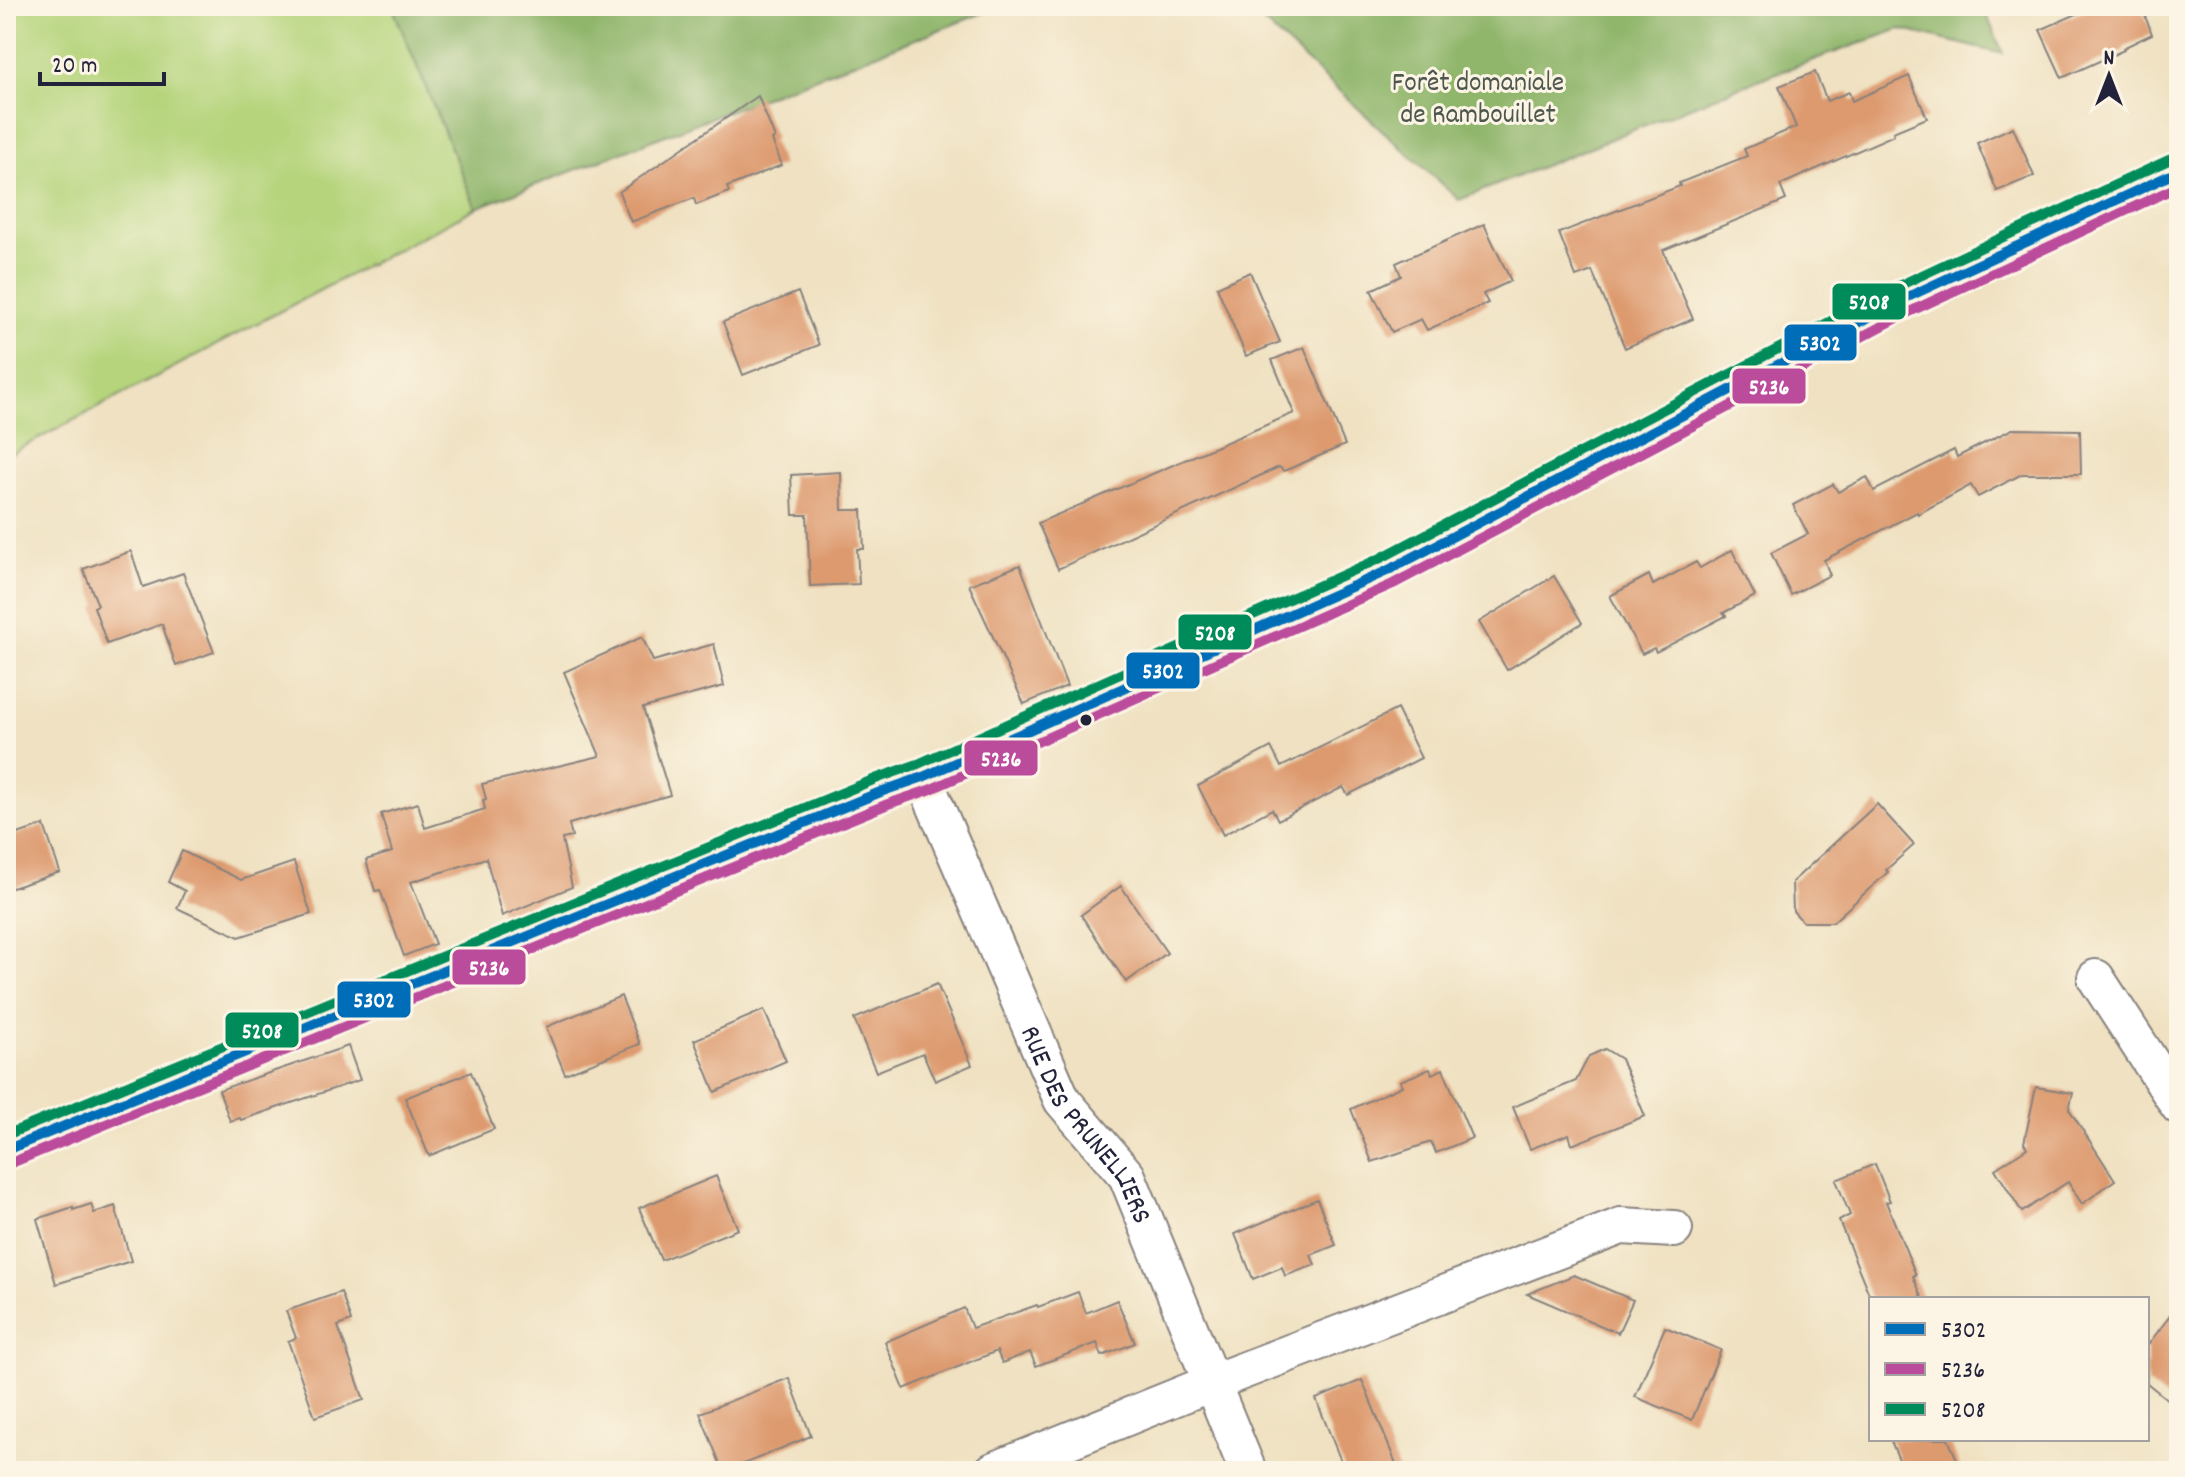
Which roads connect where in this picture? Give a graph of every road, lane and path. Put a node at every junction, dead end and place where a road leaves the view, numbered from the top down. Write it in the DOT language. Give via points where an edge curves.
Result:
graph roads {
  1 [pos="2179,171"];
  2 [pos="923,777"];
  3 [pos="2096,978"];
  4 [pos="2179,1106"];
  5 [pos="6,1150"];
  6 [pos="1674,1229"];
  7 [pos="1211,1383"];
  8 [pos="993,1471"];
  9 [pos="1248,1471"];
  1 -- 2 [label="street" via="1899,301 1387,571"];
  2 -- 5 [label="street"];
  2 -- 7 [label="street, RUE DES PRUNELLIERS" via="1062,1100 1127,1176"];
  3 -- 4 [label="street"];
  6 -- 7 [label="street" via="1621,1226"];
  7 -- 8 [label="street"];
  7 -- 9 [label="street, RUE DES PRUNELLIERS"];
}
